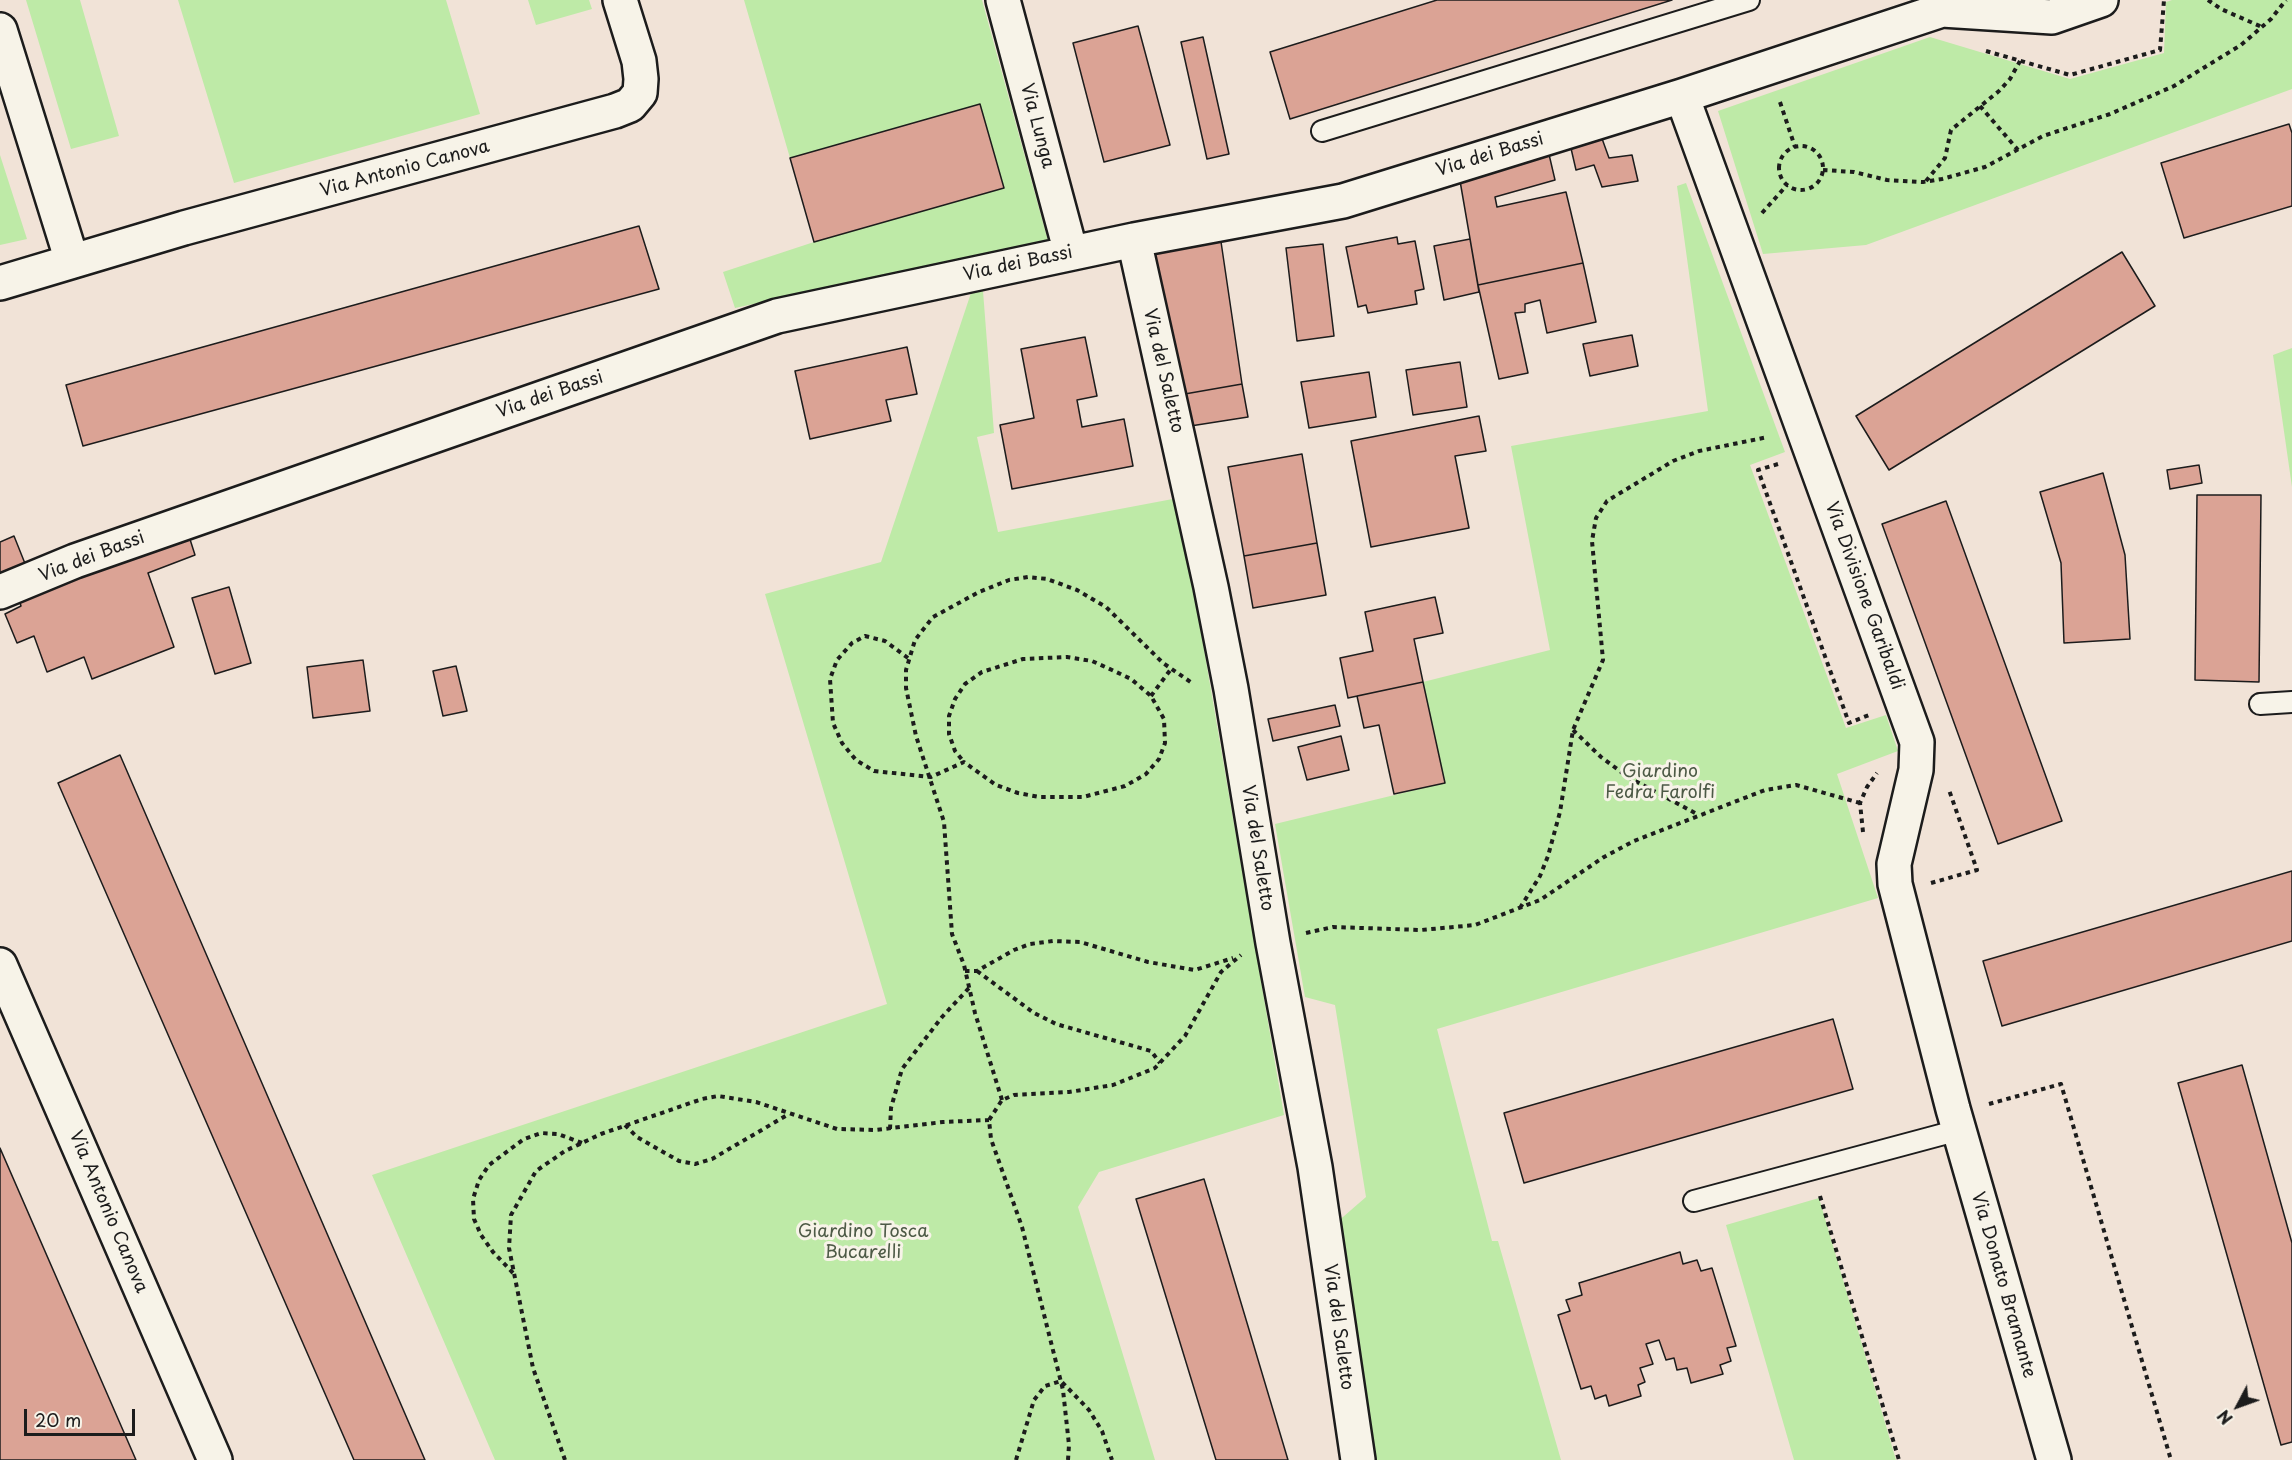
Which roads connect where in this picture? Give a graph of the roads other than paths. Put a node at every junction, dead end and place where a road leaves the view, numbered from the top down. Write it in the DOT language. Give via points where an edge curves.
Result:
graph roads {
  1 [pos="620,0"];
  2 [pos="1003,0"];
  3 [pos="1749,0"];
  4 [pos="2101,0"];
  5 [pos="2046,8"];
  6 [pos="0,30"];
  7 [pos="1682,96"];
  8 [pos="1322,131"];
  9 [pos="1134,240"];
  10 [pos="1071,253"];
  11 [pos="72,261"];
  12 [pos="0,283"];
  13 [pos="0,592"];
  14 [pos="2292,702"];
  15 [pos="2260,704"];
  16 [pos="0,965"];
  17 [pos="1956,1120"];
  18 [pos="1694,1201"];
  19 [pos="215,1460"];
  20 [pos="1358,1460"];
  21 [pos="2054,1460"];
  1 -- 11 [label="street, Via Antonio Canova" via="641,79 640,93 630,105"];
  2 -- 10 [label="street, Via Lunga"];
  3 -- 8 [label="lane"];
  4 -- 5 [label="street, Via dei Bassi"];
  5 -- 7 [label="street, Via dei Bassi" via="1942,10"];
  6 -- 11 [label="street"];
  7 -- 9 [label="street, Via dei Bassi" via="1343,201"];
  7 -- 17 [label="street, Via Divisione Garibaldi" via="1917,742 1916,770 1895,855 1894,884"];
  9 -- 10 [label="street, Via dei Bassi"];
  9 -- 20 [label="street, Via del Saletto" via="1231,689 1314,1167"];
  10 -- 13 [label="street, Via dei Bassi" via="777,316 75,561"];
  11 -- 12 [label="street, Via Antonio Canova"];
  14 -- 15 [label="lane"];
  16 -- 19 [label="street, Via Antonio Canova"];
  17 -- 18 [label="lane" via="1812,1170"];
  17 -- 21 [label="street, Via Donato Bramante"];
}
